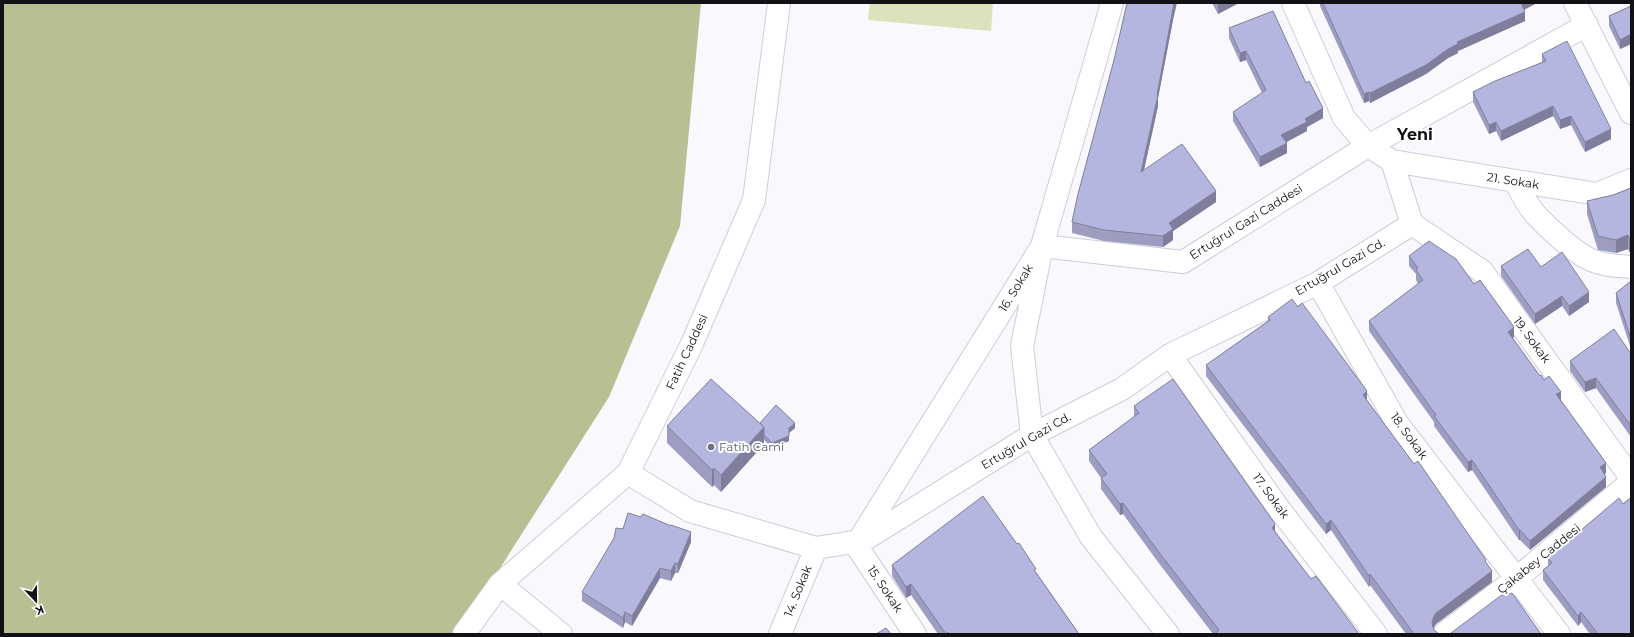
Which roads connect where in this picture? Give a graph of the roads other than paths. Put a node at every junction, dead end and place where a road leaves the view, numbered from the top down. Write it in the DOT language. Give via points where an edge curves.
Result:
graph roads {
  1 [pos="780,3"];
  2 [pos="1112,3"];
  3 [pos="1294,3"];
  4 [pos="1575,3"];
  5 [pos="1587,26"];
  6 [pos="1631,113"];
  7 [pos="1368,146"];
  8 [pos="1392,161"];
  9 [pos="1631,180"];
  10 [pos="1515,181"];
  11 [pos="1412,224"];
  12 [pos="1042,246"];
  13 [pos="1631,267"];
  14 [pos="1318,283"];
  15 [pos="1170,355"];
  16 [pos="1032,435"];
  17 [pos="628,474"];
  18 [pos="1631,478"];
  19 [pos="1631,482"];
  20 [pos="856,544"];
  21 [pos="816,548"];
  22 [pos="1516,579"];
  23 [pos="500,584"];
  24 [pos="464,634"];
  25 [pos="561,634"];
  26 [pos="780,634"];
  27 [pos="915,634"];
  28 [pos="1168,634"];
  29 [pos="1376,634"];
  30 [pos="1444,634"];
  31 [pos="1559,634"];
  1 -- 17 [label="street, Fatih Caddesi" via="754,200 691,346"];
  2 -- 12 [label="street, 16. Sokak"];
  3 -- 7 [label="street" via="1344,118"];
  4 -- 5 [label="street"];
  5 -- 6 [label="street"];
  5 -- 7 [label="street, Ertuğrul Gazi Caddesi"];
  7 -- 8 [label="street"];
  7 -- 12 [label="street, Ertuğrul Gazi Caddesi" via="1183,262"];
  8 -- 10 [label="street, 21. Sokak"];
  8 -- 11 [label="street"];
  9 -- 10 [label="street, 21. Sokak" via="1597,194"];
  10 -- 13 [label="street" via="1536,215 1574,249 1596,262"];
  11 -- 14 [label="street, Ertuğrul Gazi Cd."];
  11 -- 18 [label="street, 19. Sokak" via="1482,270"];
  12 -- 16 [label="street" via="1022,346"];
  12 -- 20 [label="street, 16. Sokak"];
  14 -- 15 [label="street, Ertuğrul Gazi Cd."];
  14 -- 22 [label="street, 18. Sokak" via="1397,422"];
  15 -- 16 [label="street, Ertuğrul Gazi Cd." via="1122,390"];
  15 -- 29 [label="street, 17. Sokak" via="1280,510"];
  16 -- 20 [label="street, Ertuğrul Gazi Cd."];
  16 -- 28 [label="street" via="1091,537"];
  17 -- 21 [label="street, Ertuğrul Gazi Cd." via="690,511"];
  17 -- 23 [label="street, Fatih Caddesi"];
  19 -- 22 [label="street, Çakabey Caddesi"];
  20 -- 21 [label="street, Ertuğrul Gazi Cd." via="853,542"];
  20 -- 27 [label="street, 15. Sokak"];
  21 -- 26 [label="street, 14. Sokak"];
  22 -- 30 [label="street, Çakabey Caddesi"];
  22 -- 31 [label="street, 18. Sokak"];
  23 -- 24 [label="street, Fatih Caddesi"];
  23 -- 25 [label="street"];
}
